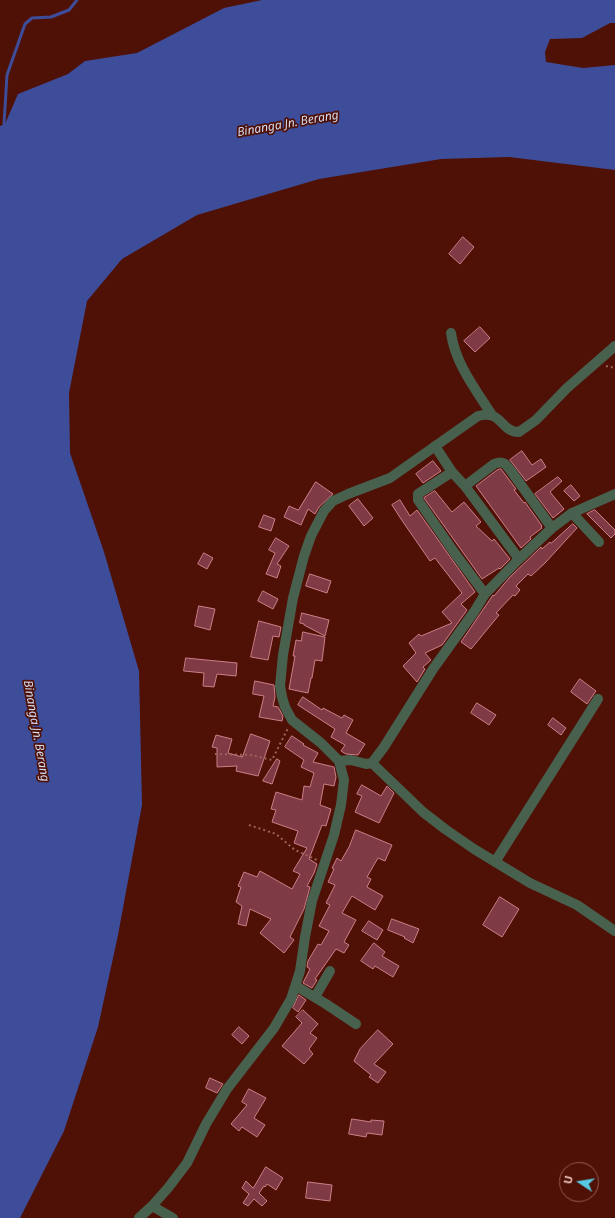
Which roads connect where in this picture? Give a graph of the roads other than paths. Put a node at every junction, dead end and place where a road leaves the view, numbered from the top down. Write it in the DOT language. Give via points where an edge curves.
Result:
graph roads {
  1 [pos="451,333"];
  2 [pos="615,346"];
  3 [pos="492,414"];
  4 [pos="435,446"];
  5 [pos="452,472"];
  6 [pos="465,486"];
  7 [pos="615,494"];
  8 [pos="572,513"];
  9 [pos="552,528"];
  10 [pos="599,542"];
  11 [pos="519,559"];
  12 [pos="486,594"];
  13 [pos="598,699"];
  14 [pos="339,761"];
  15 [pos="372,763"];
  16 [pos="495,862"];
  17 [pos="615,931"];
  18 [pos="330,971"];
  19 [pos="296,986"];
  20 [pos="315,996"];
  21 [pos="356,1024"];
  22 [pos="152,1206"];
  23 [pos="139,1218"];
  24 [pos="173,1218"];
  1 -- 3 [label="street" via="452,346 457,356"];
  2 -- 3 [label="street" via="536,420 519,432 512,431"];
  3 -- 4 [label="street" via="478,416"];
  4 -- 5 [label="street"];
  4 -- 14 [label="street" via="390,478 333,501 316,526 304,556 293,598 280,686 285,707 292,720"];
  5 -- 6 [label="street"];
  5 -- 12 [label="street" via="418,494 418,500"];
  6 -- 9 [label="street" via="494,464 503,462"];
  6 -- 11 [label="street"];
  7 -- 8 [label="street"];
  8 -- 9 [label="street"];
  8 -- 10 [label="street"];
  9 -- 11 [label="street"];
  11 -- 12 [label="street"];
  12 -- 15 [label="street" via="432,669"];
  13 -- 16 [label="street"];
  14 -- 15 [label="street"];
  14 -- 19 [label="street" via="344,780 341,805 312,901"];
  15 -- 16 [label="street" via="423,812"];
  16 -- 17 [label="street" via="530,883 576,905"];
  18 -- 20 [label="street"];
  19 -- 20 [label="street"];
  19 -- 22 [label="street" via="274,1028 227,1089 187,1163"];
  20 -- 21 [label="street"];
  22 -- 23 [label="street"];
  22 -- 24 [label="street"];
}
